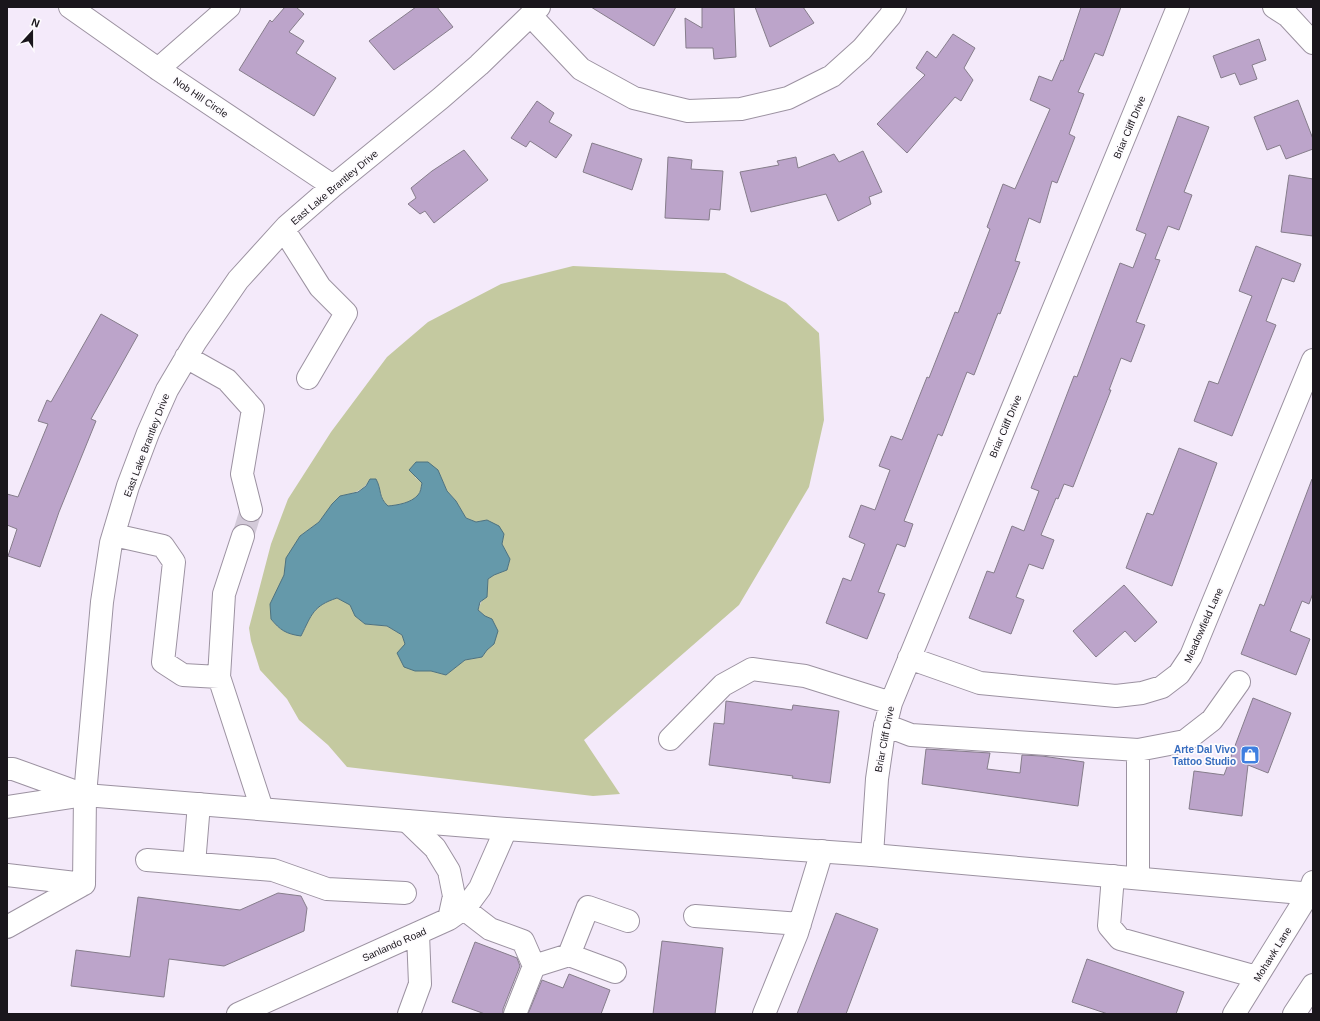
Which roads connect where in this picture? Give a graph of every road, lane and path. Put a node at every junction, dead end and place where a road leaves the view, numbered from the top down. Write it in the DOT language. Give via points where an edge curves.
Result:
graph roads {
  1 [pos="70,7"];
  2 [pos="229,7"];
  3 [pos="895,7"];
  4 [pos="1178,7"];
  5 [pos="1274,7"];
  6 [pos="535,11"];
  7 [pos="1313,43"];
  8 [pos="158,69"];
  9 [pos="333,186"];
  10 [pos="284,230"];
  11 [pos="186,357"];
  12 [pos="1313,360"];
  13 [pos="308,378"];
  14 [pos="251,510"];
  15 [pos="114,535"];
  16 [pos="243,536"];
  17 [pos="909,658"];
  18 [pos="219,677"];
  19 [pos="1239,682"];
  20 [pos="891,703"];
  21 [pos="885,725"];
  22 [pos="670,739"];
  23 [pos="1138,750"];
  24 [pos="7,769"];
  25 [pos="85,795"];
  26 [pos="200,804"];
  27 [pos="7,807"];
  28 [pos="262,809"];
  29 [pos="407,821"];
  30 [pos="506,829"];
  31 [pos="822,851"];
  32 [pos="872,855"];
  33 [pos="147,860"];
  34 [pos="194,864"];
  35 [pos="7,875"];
  36 [pos="1113,876"];
  37 [pos="1138,878"];
  38 [pos="84,884"];
  39 [pos="1312,890"];
  40 [pos="405,893"];
  41 [pos="456,914"];
  42 [pos="695,916"];
  43 [pos="628,921"];
  44 [pos="800,924"];
  45 [pos="7,927"];
  46 [pos="418,934"];
  47 [pos="569,955"];
  48 [pos="534,966"];
  49 [pos="615,972"];
  50 [pos="1257,977"];
  51 [pos="1313,985"];
  52 [pos="1239,1012"];
  53 [pos="238,1014"];
  54 [pos="409,1014"];
  55 [pos="515,1014"];
  56 [pos="764,1014"];
  57 [pos="1294,1014"];
  1 -- 8 [label="street, Nob Hill Circle"];
  2 -- 8 [label="street"];
  3 -- 6 [label="street" via="862,49 832,76 788,98 741,109 688,111 634,98 580,69"];
  4 -- 17 [label="street, Briar Cliff Drive"];
  5 -- 7 [label="street" via="1288,16"];
  6 -- 9 [label="street, East Lake Brantley Drive" via="479,65"];
  8 -- 9 [label="street, Nob Hill Circle"];
  9 -- 10 [label="street, East Lake Brantley Drive"];
  10 -- 11 [label="street, East Lake Brantley Drive" via="238,280"];
  10 -- 13 [label="street" via="320,287 346,313"];
  11 -- 14 [label="street" via="228,380 253,409 242,474"];
  11 -- 15 [label="street, East Lake Brantley Drive" via="167,390 148,433 128,486"];
  12 -- 17 [label="street, Meadowfield Lane" via="1191,656 1179,674 1162,687 1142,693 1116,696 980,683"];
  15 -- 18 [label="street" via="163,546 174,562 164,662 183,675"];
  15 -- 25 [label="street, East Lake Brantley Drive" via="102,602"];
  16 -- 18 [label="street" via="224,594"];
  17 -- 20 [label="street, Briar Cliff Drive"];
  18 -- 28 [label="street"];
  19 -- 23 [label="street" via="1212,720 1185,741"];
  20 -- 21 [label="street, Briar Cliff Drive"];
  20 -- 22 [label="street" via="805,676 752,669 723,685"];
  21 -- 23 [label="street" via="911,735"];
  21 -- 32 [label="street, Briar Cliff Drive" via="877,779"];
  23 -- 37 [label="street"];
  24 -- 25 [label="street"];
  25 -- 26 [label="street"];
  25 -- 27 [label="street"];
  25 -- 38 [label="street, East Lake Brantley Drive"];
  26 -- 28 [label="street"];
  26 -- 34 [label="street"];
  28 -- 29 [label="street"];
  29 -- 30 [label="street"];
  29 -- 41 [label="street" via="435,848 449,871"];
  30 -- 31 [label="street"];
  30 -- 41 [label="street, Sanlando Road" via="480,888"];
  31 -- 32 [label="street"];
  31 -- 44 [label="street"];
  32 -- 36 [label="street"];
  33 -- 34 [label="street"];
  34 -- 40 [label="street" via="273,870 327,889"];
  35 -- 38 [label="street"];
  36 -- 37 [label="street"];
  36 -- 50 [label="street" via="1109,926 1120,939"];
  37 -- 39 [label="street"];
  38 -- 45 [label="street"];
  39 -- 50 [label="street, Mohawk Lane"];
  41 -- 46 [label="street, Sanlando Road"];
  41 -- 48 [label="street" via="524,941"];
  42 -- 44 [label="street"];
  43 -- 47 [label="street" via="588,907"];
  44 -- 56 [label="street"];
  46 -- 53 [label="street, Sanlando Road"];
  46 -- 54 [label="street" via="420,984"];
  47 -- 48 [label="street"];
  47 -- 49 [label="street"];
  48 -- 55 [label="street"];
  50 -- 52 [label="street, Mohawk Lane"];
  51 -- 57 [label="street"];
}
